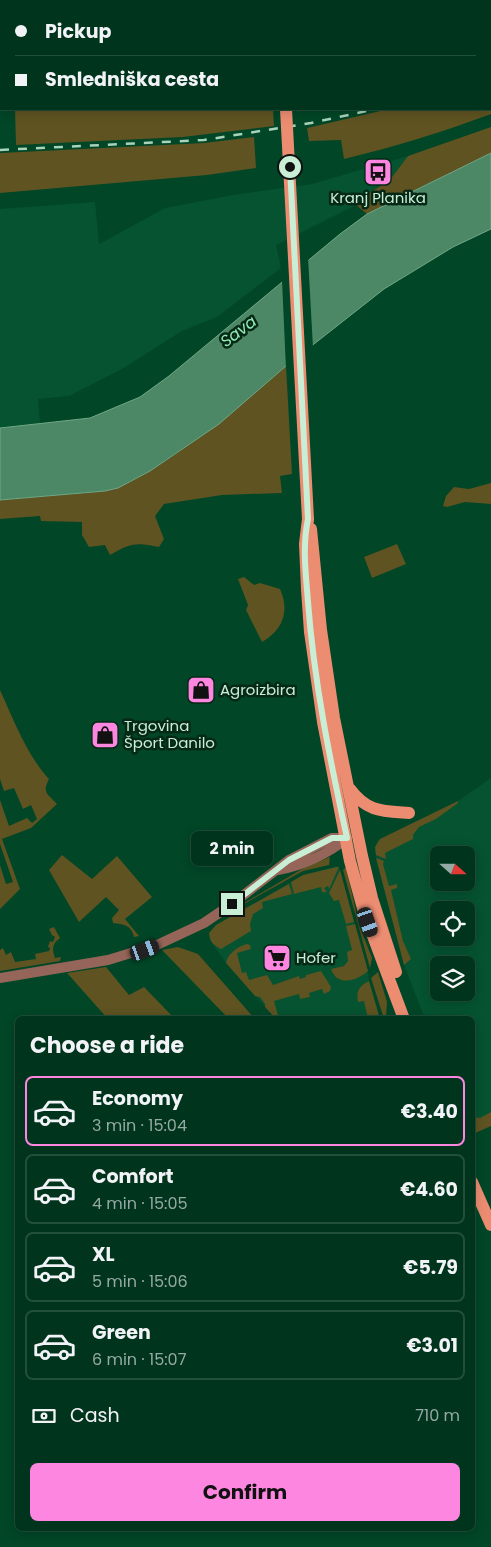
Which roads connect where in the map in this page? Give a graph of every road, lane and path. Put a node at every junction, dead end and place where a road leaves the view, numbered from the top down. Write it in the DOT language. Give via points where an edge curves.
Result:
graph roads {
  1 [pos="286,110"];
  2 [pos="308,519"];
  3 [pos="348,787"];
  4 [pos="409,813"];
  5 [pos="347,838"];
  6 [pos="0,978"];
  7 [pos="403,1016"];
  8 [pos="410,1016"];
  9 [pos="475,1189"];
  10 [pos="491,1225"];
  1 -- 2 [label="main road, bridge"];
  2 -- 3 [label="main road" via="314,548 327,678"];
  2 -- 5 [label="main road" via="305,553 310,632 323,722"];
  3 -- 4 [label="main road" via="357,800 370,808"];
  3 -- 8 [label="main road" via="372,898"];
  5 -- 6 [label="street" via="334,849 294,868 277,870 204,923 156,945 108,960"];
  5 -- 7 [label="main road" via="364,912"];
  9 -- 10 [label="main road"];
}
